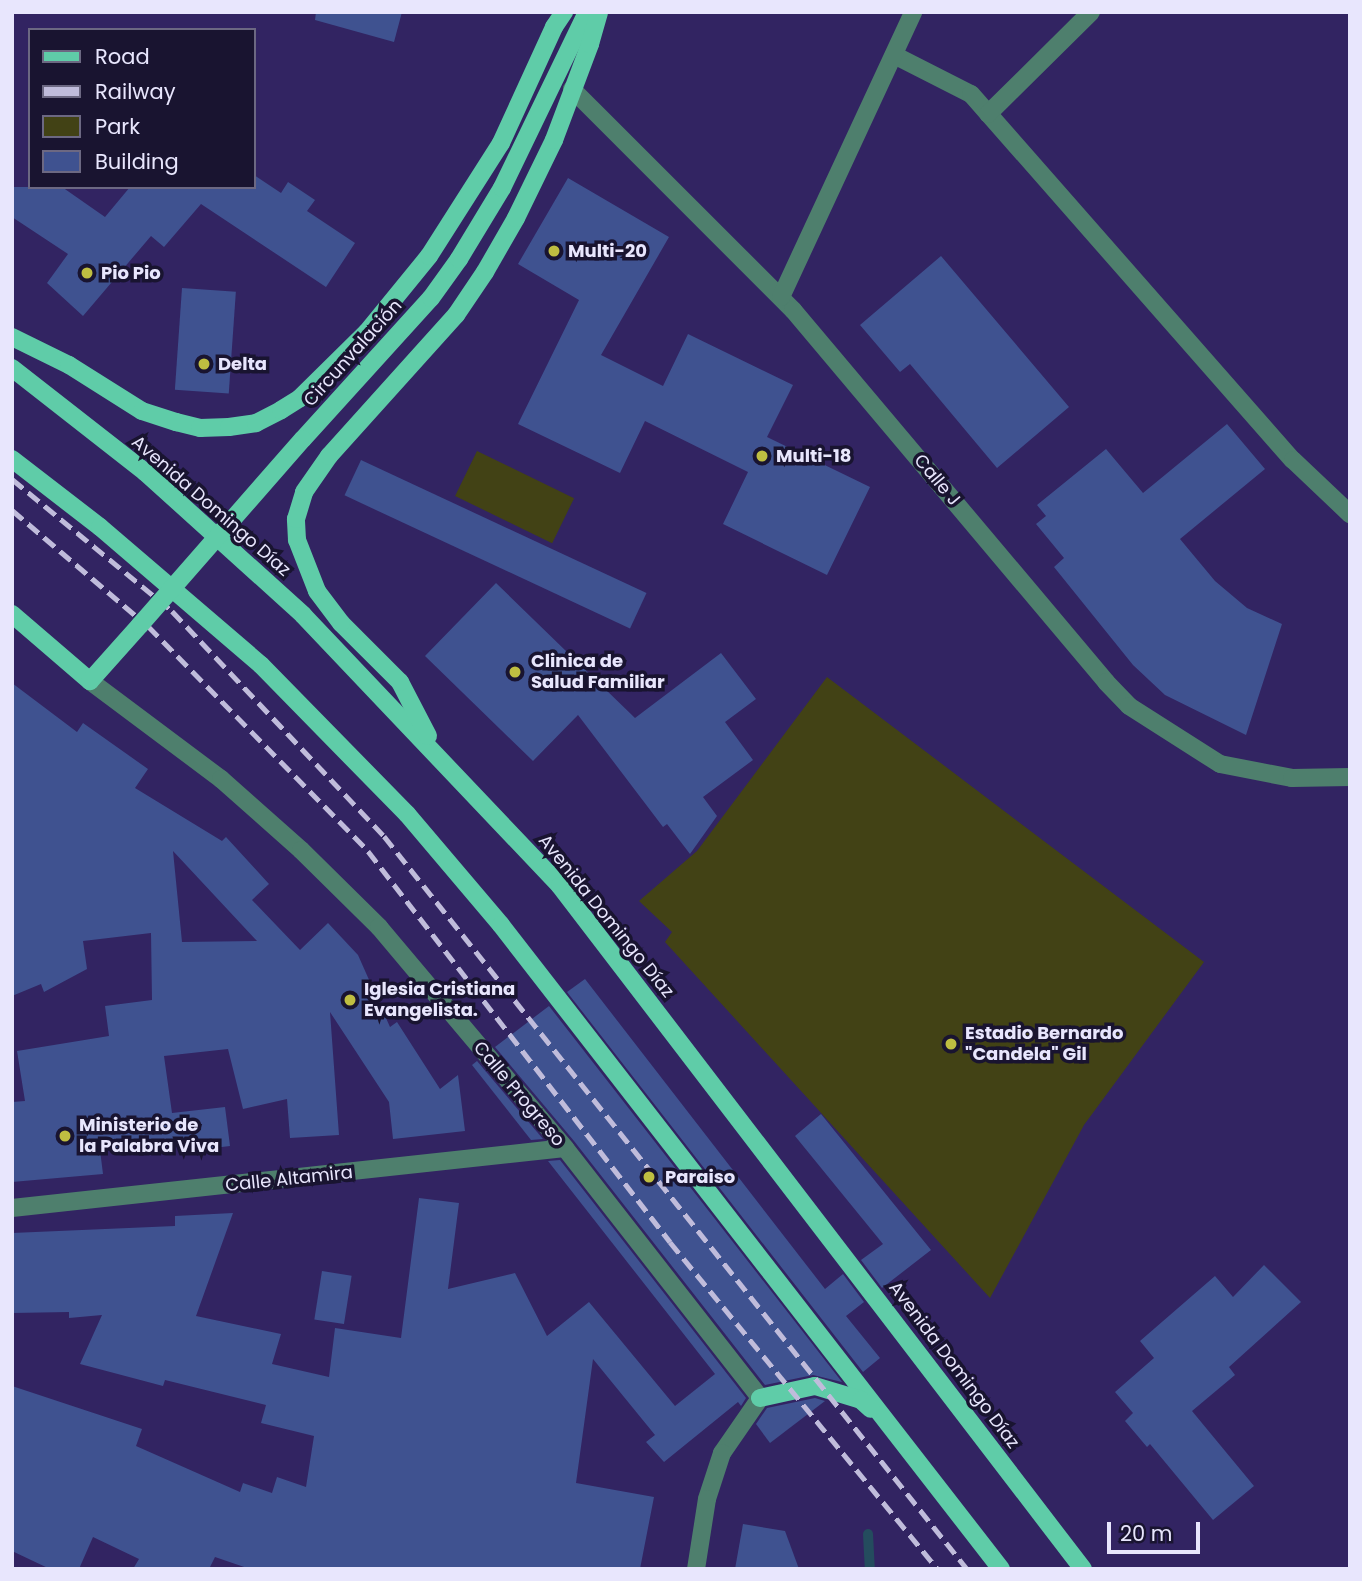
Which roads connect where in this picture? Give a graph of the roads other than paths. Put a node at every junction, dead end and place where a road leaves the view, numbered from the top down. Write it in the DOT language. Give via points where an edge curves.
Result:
graph roads {
  1 [pos="564,12"];
  2 [pos="587,12"];
  3 [pos="599,12"];
  4 [pos="913,12"];
  5 [pos="1091,12"];
  6 [pos="894,55"];
  7 [pos="572,89"];
  8 [pos="988,114"];
  9 [pos="781,296"];
  10 [pos="12,337"];
  11 [pos="12,368"];
  12 [pos="12,459"];
  13 [pos="1350,514"];
  14 [pos="12,614"];
  15 [pos="90,681"];
  16 [pos="438,755"];
  17 [pos="1350,777"];
  18 [pos="565,1148"];
  19 [pos="12,1208"];
  20 [pos="760,1398"];
  21 [pos="895,1432"];
  22 [pos="695,1569"];
  23 [pos="1001,1569"];
  24 [pos="1083,1569"];
  1 -- 10 [label="main road" via="501,143 429,256 367,332 300,398 281,410 256,423 229,427 200,428 176,422 142,411 69,365"];
  2 -- 15 [label="main road, Circunvalación, bridge" via="502,188 431,298"];
  3 -- 7 [label="main road"];
  4 -- 6 [label="street"];
  5 -- 8 [label="street"];
  6 -- 8 [label="street" via="971,94"];
  6 -- 9 [label="street"];
  7 -- 9 [label="street, Calle J"];
  7 -- 16 [label="main road" via="538,176 485,272 456,315 329,456 304,492 296,519 297,540 317,590 341,623 400,682"];
  8 -- 13 [label="street" via="1293,460"];
  9 -- 17 [label="street, Calle J" via="1129,706 1220,764 1292,778"];
  11 -- 16 [label="main road, Avenida Domingo Díaz" via="145,472 293,606"];
  12 -- 21 [label="main road" via="100,527 261,666 407,814 501,925"];
  14 -- 15 [label="main road"];
  15 -- 18 [label="street, Calle Progreso" via="221,779 302,850 379,927"];
  16 -- 24 [label="main road, Avenida Domingo Díaz" via="559,886"];
  18 -- 19 [label="street, Calle Altamira"];
  18 -- 20 [label="street, Calle Progreso"];
  20 -- 21 [label="main road" via="815,1386 861,1400"];
  20 -- 22 [label="street" via="722,1453 707,1499"];
  21 -- 23 [label="main road"];
}
